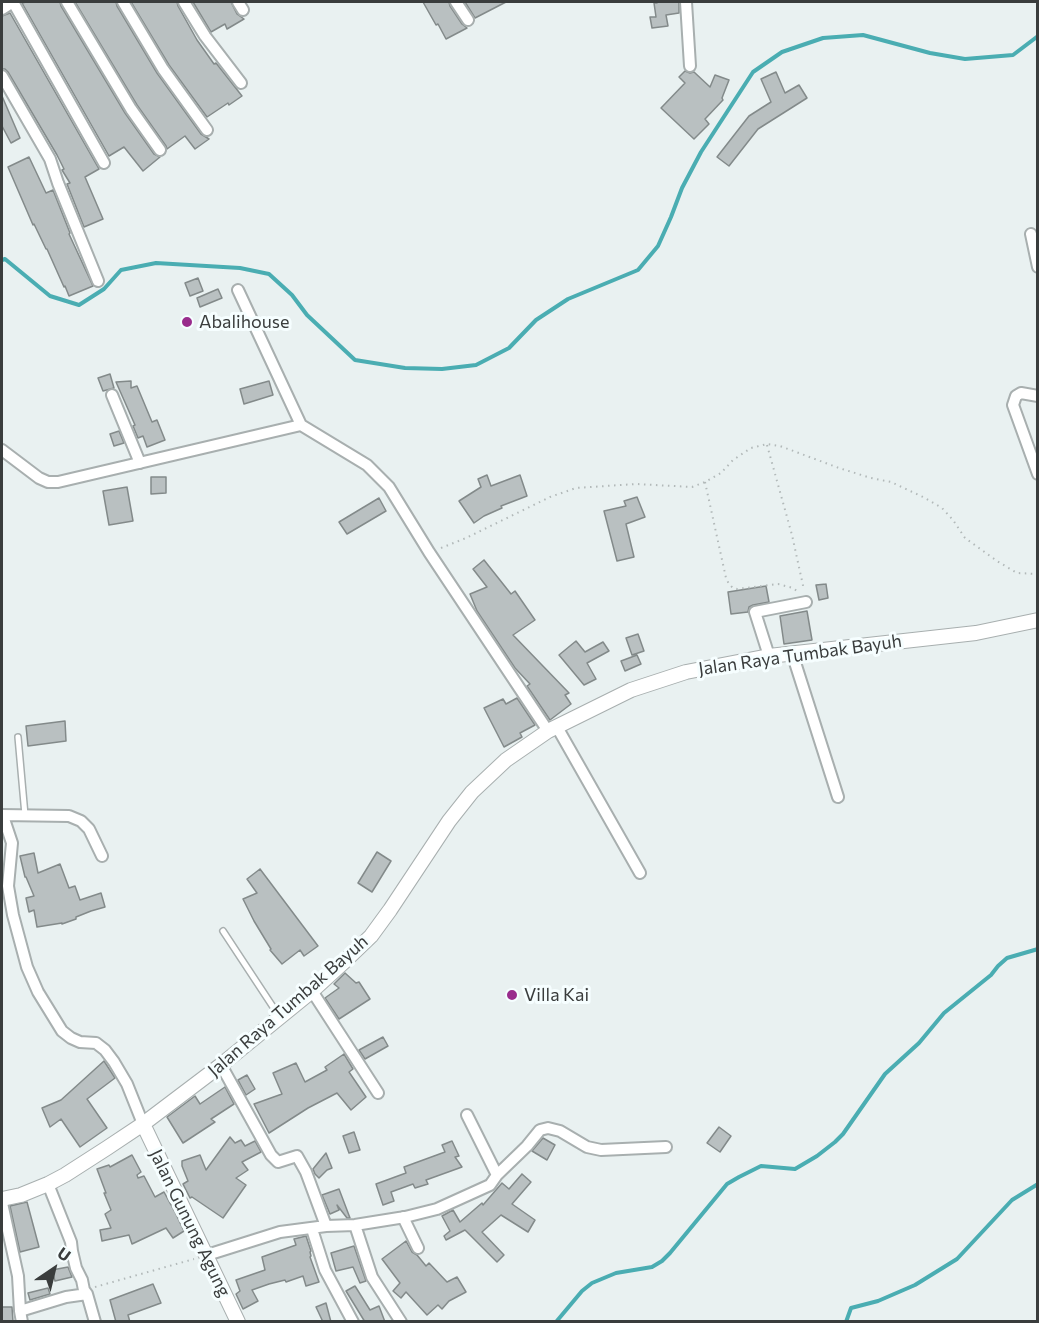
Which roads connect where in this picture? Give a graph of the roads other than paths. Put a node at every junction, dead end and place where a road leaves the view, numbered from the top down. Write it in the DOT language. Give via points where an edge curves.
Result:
graph roads {
  1 [pos="13,2"];
  2 [pos="67,2"];
  3 [pos="123,2"];
  4 [pos="184,2"];
  5 [pos="456,2"];
  6 [pos="686,2"];
  7 [pos="2,9"];
  8 [pos="468,20"];
  9 [pos="690,66"];
  10 [pos="2,76"];
  11 [pos="241,83"];
  12 [pos="207,130"];
  13 [pos="160,150"];
  14 [pos="104,163"];
  15 [pos="1031,234"];
  16 [pos="1038,267"];
  17 [pos="98,281"];
  18 [pos="238,290"];
  19 [pos="112,395"];
  20 [pos="1038,396"];
  21 [pos="301,426"];
  22 [pos="2,450"];
  23 [pos="140,463"];
  24 [pos="1038,474"];
  25 [pos="806,602"];
  26 [pos="1038,620"];
  27 [pos="792,653"];
  28 [pos="769,657"];
  29 [pos="552,729"];
  30 [pos="18,737"];
  31 [pos="838,797"];
  32 [pos="25,815"];
  33 [pos="2,817"];
  34 [pos="102,856"];
  35 [pos="640,873"];
  36 [pos="223,931"];
  37 [pos="312,991"];
  38 [pos="280,1017"];
  39 [pos="221,1065"];
  40 [pos="378,1093"];
  41 [pos="467,1115"];
  42 [pos="143,1124"];
  43 [pos="666,1147"];
  44 [pos="497,1175"];
  45 [pos="48,1184"];
  46 [pos="2,1201"];
  47 [pos="403,1217"];
  48 [pos="355,1226"];
  49 [pos="327,1227"];
  50 [pos="312,1229"];
  51 [pos="418,1248"];
  52 [pos="207,1256"];
  53 [pos="85,1292"];
  54 [pos="21,1316"];
  55 [pos="95,1322"];
  56 [pos="238,1322"];
  57 [pos="353,1322"];
  58 [pos="401,1322"];
  1 -- 7 [label="street"];
  1 -- 14 [label="street"];
  2 -- 13 [label="street"];
  3 -- 12 [label="street"];
  4 -- 11 [label="street"];
  5 -- 8 [label="street"];
  6 -- 9 [label="street"];
  10 -- 17 [label="street" via="50,159"];
  15 -- 16 [label="street"];
  18 -- 21 [label="street"];
  19 -- 23 [label="street"];
  20 -- 24 [label="street" via="1021,393 1013,405"];
  21 -- 23 [label="street"];
  21 -- 29 [label="street" via="367,465 389,487 429,552"];
  22 -- 23 [label="street" via="48,482"];
  25 -- 28 [label="street" via="755,612"];
  26 -- 27 [label="street, Jalan Raya Tumbak Bayuh" via="976,633"];
  27 -- 28 [label="street, Jalan Raya Tumbak Bayuh"];
  27 -- 31 [label="street"];
  28 -- 29 [label="street, Jalan Raya Tumbak Bayuh" via="686,672 631,690"];
  29 -- 35 [label="street"];
  29 -- 37 [label="street, Jalan Raya Tumbak Bayuh" via="507,760 472,792 371,936"];
  30 -- 32 [label="lane"];
  32 -- 33 [label="street"];
  32 -- 34 [label="street" via="69,816 81,821 89,828"];
  33 -- 42 [label="street" via="12,843 9,886 13,915 38,992 62,1031 105,1050 127,1084"];
  36 -- 38 [label="lane"];
  37 -- 38 [label="street, Jalan Raya Tumbak Bayuh"];
  37 -- 40 [label="street"];
  38 -- 39 [label="street, Jalan Raya Tumbak Bayuh"];
  39 -- 42 [label="street, Jalan Raya Tumbak Bayuh"];
  39 -- 49 [label="street" via="271,1155 278,1162 297,1156"];
  41 -- 44 [label="street"];
  42 -- 45 [label="street, Jalan Raya Tumbak Bayuh"];
  42 -- 52 [label="street, Jalan Gunung Agung"];
  43 -- 44 [label="street" via="601,1150 548,1128 540,1130"];
  44 -- 47 [label="street" via="490,1185 437,1209"];
  45 -- 46 [label="street, Jalan Raya Tumbak Bayuh"];
  45 -- 53 [label="street"];
  46 -- 54 [label="street" via="18,1276"];
  47 -- 48 [label="street"];
  47 -- 51 [label="street"];
  48 -- 49 [label="street"];
  48 -- 58 [label="street" via="372,1277"];
  49 -- 50 [label="street"];
  50 -- 52 [label="street" via="280,1232"];
  50 -- 57 [label="street" via="325,1270"];
  52 -- 56 [label="street, Jalan Gunung Agung"];
  53 -- 54 [label="street"];
  53 -- 55 [label="street"];
}
